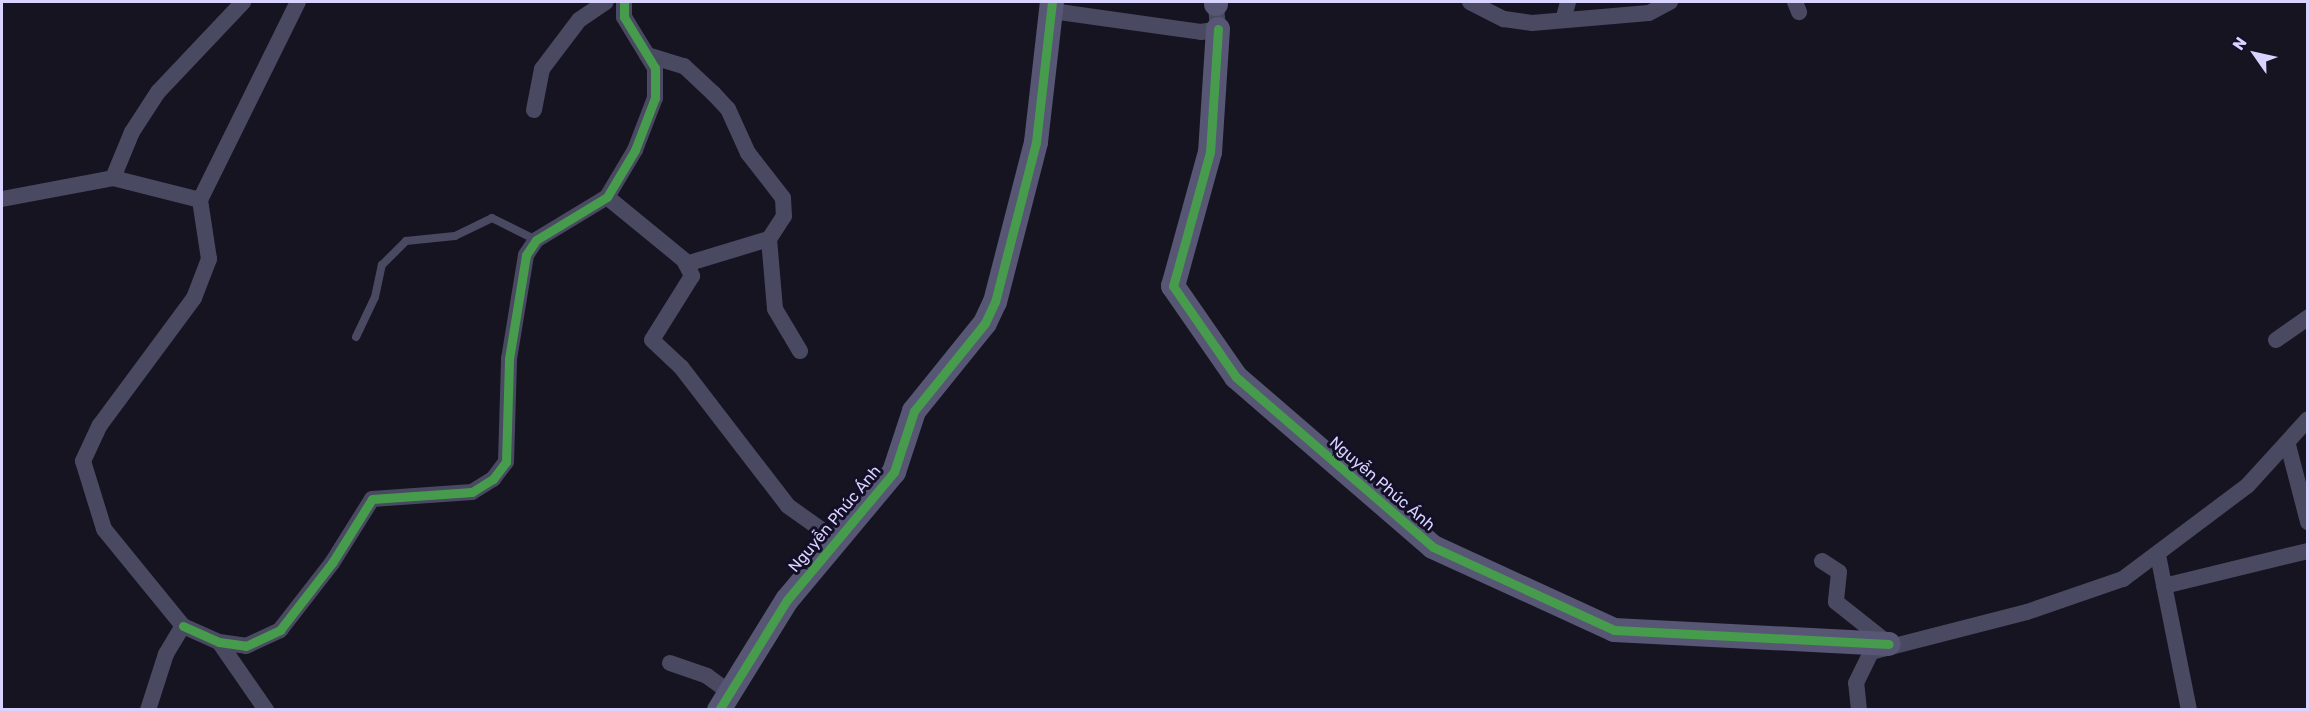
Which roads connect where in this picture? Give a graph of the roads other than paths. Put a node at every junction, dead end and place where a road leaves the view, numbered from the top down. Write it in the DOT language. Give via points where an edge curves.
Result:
graph roads {
  1 [pos="243,2"];
  2 [pos="298,2"];
  3 [pos="606,2"];
  4 [pos="624,2"];
  5 [pos="1470,2"];
  6 [pos="1670,2"];
  7 [pos="1216,3"];
  8 [pos="1052,6"];
  9 [pos="1566,9"];
  10 [pos="1218,28"];
  11 [pos="647,55"];
  12 [pos="534,110"];
  13 [pos="113,178"];
  14 [pos="607,197"];
  15 [pos="2,199"];
  16 [pos="200,200"];
  17 [pos="769,239"];
  18 [pos="536,240"];
  19 [pos="686,264"];
  20 [pos="2307,318"];
  21 [pos="356,337"];
  22 [pos="2276,340"];
  23 [pos="800,351"];
  24 [pos="2307,419"];
  25 [pos="2288,445"];
  26 [pos="2307,522"];
  27 [pos="837,541"];
  28 [pos="2307,551"];
  29 [pos="2158,555"];
  30 [pos="1822,561"];
  31 [pos="2164,586"];
  32 [pos="183,626"];
  33 [pos="219,642"];
  34 [pos="1889,644"];
  35 [pos="670,663"];
  36 [pos="724,701"];
  37 [pos="148,710"];
  38 [pos="266,710"];
  39 [pos="1859,710"];
  40 [pos="2189,710"];
  1 -- 13 [label="street" via="158,92 132,132"];
  2 -- 16 [label="street"];
  3 -- 12 [label="street" via="579,20 542,69"];
  4 -- 11 [label="street" via="624,17"];
  5 -- 9 [label="street" via="1518,22"];
  6 -- 9 [label="street" via="1648,13"];
  7 -- 10 [label="street"];
  8 -- 10 [label="street" via="1201,32"];
  8 -- 27 [label="street, Nguyễn Phúc Ánh" via="1036,142 995,302 985,323 914,411 894,472"];
  10 -- 34 [label="street, Nguyễn Phúc Ánh" via="1210,152 1173,286 1236,376 1433,547 1614,630"];
  11 -- 14 [label="street" via="655,68 655,98 635,150"];
  11 -- 17 [label="street" via="684,66 728,109 748,153 783,198 783,216"];
  13 -- 15 [label="street"];
  13 -- 16 [label="street"];
  14 -- 18 [label="street"];
  14 -- 19 [label="street"];
  16 -- 32 [label="street" via="209,259 194,298 100,425 83,461 104,529"];
  17 -- 19 [label="street" via="700,264"];
  17 -- 23 [label="street" via="775,309"];
  18 -- 21 [label="lane" via="492,218 455,236 406,241 382,265 375,297"];
  18 -- 33 [label="street" via="526,255 514,313 506,462 493,479 472,492 390,493 372,499 321,579 280,630 246,646"];
  19 -- 27 [label="street" via="692,276 652,340 681,367 788,506"];
  20 -- 22 [label="street"];
  24 -- 25 [label="street"];
  25 -- 26 [label="street"];
  25 -- 29 [label="street" via="2248,485"];
  27 -- 36 [label="street, Nguyễn Phúc Ánh" via="774,618"];
  28 -- 31 [label="street"];
  29 -- 31 [label="street"];
  29 -- 34 [label="street" via="2123,579 2086,594"];
  30 -- 34 [label="street" via="1839,572 1836,602"];
  31 -- 40 [label="street"];
  32 -- 33 [label="street"];
  32 -- 37 [label="street" via="166,654"];
  33 -- 38 [label="street"];
  34 -- 39 [label="street" via="1871,652 1860,667"];
  35 -- 36 [label="street" via="707,676"];
}
